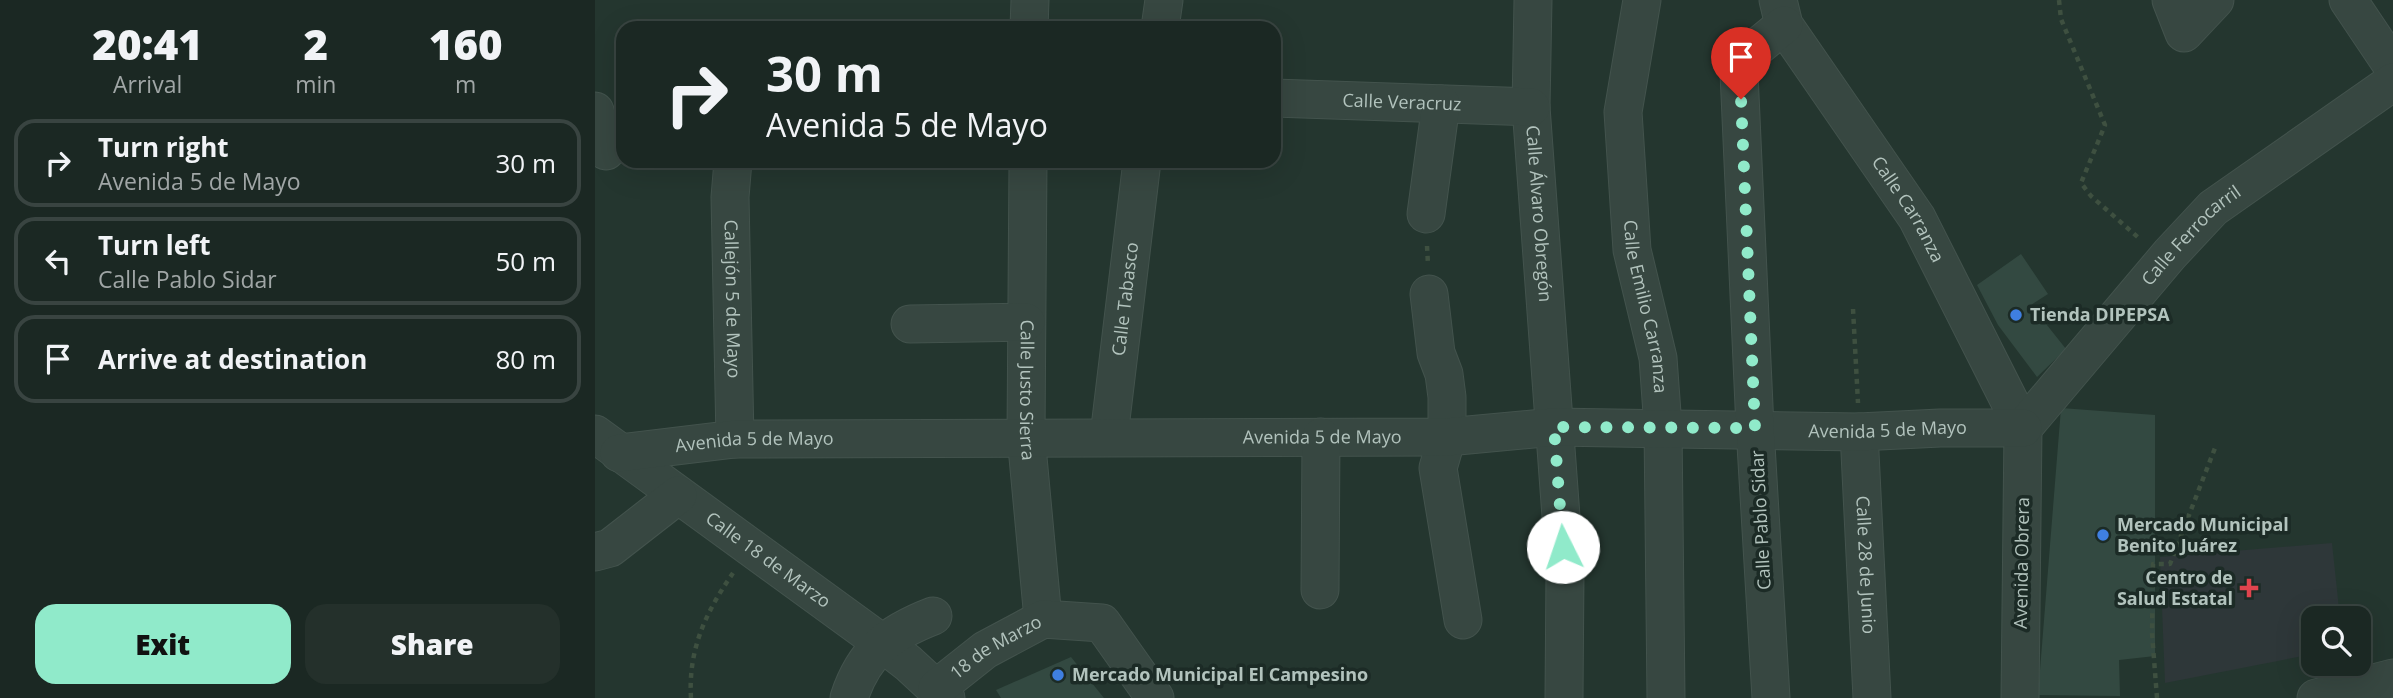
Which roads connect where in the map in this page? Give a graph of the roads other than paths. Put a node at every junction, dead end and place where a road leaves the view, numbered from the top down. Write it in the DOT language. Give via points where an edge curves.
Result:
graph roads {
  1 [pos="1030,0"];
  2 [pos="1164,0"];
  3 [pos="1532,0"];
  4 [pos="1642,0"];
  5 [pos="2171,0"];
  6 [pos="2215,0"];
  7 [pos="2348,0"];
  8 [pos="1781,12"];
  9 [pos="1029,21"];
  10 [pos="1161,21"];
  11 [pos="2393,67"];
  12 [pos="2393,82"];
  13 [pos="1281,98"];
  14 [pos="1441,104"];
  15 [pos="1531,107"];
  16 [pos="595,111"];
  17 [pos="608,151"];
  18 [pos="732,168"];
  19 [pos="1028,168"];
  20 [pos="1141,168"];
  21 [pos="1426,214"];
  22 [pos="1429,294"];
  23 [pos="1027,322"];
  24 [pos="910,324"];
  25 [pos="1554,427"];
  26 [pos="1663,427"];
  27 [pos="1755,428"];
  28 [pos="2023,428"];
  29 [pos="1859,432"];
  30 [pos="1025,436"];
  31 [pos="1109,436"];
  32 [pos="1321,437"];
  33 [pos="1447,437"];
  34 [pos="735,439"];
  35 [pos="607,444"];
  36 [pos="678,495"];
  37 [pos="600,558"];
  38 [pos="1320,590"];
  39 [pos="933,616"];
  40 [pos="1044,619"];
  41 [pos="1463,620"];
  42 [pos="882,643"];
  43 [pos="2393,678"];
  44 [pos="940,695"];
  45 [pos="849,698"];
  46 [pos="1155,698"];
  47 [pos="1564,698"];
  48 [pos="1667,698"];
  49 [pos="1771,698"];
  50 [pos="1872,698"];
  51 [pos="2020,698"];
  52 [pos="2316,698"];
  1 -- 9 [label="street"];
  2 -- 10 [label="street"];
  3 -- 15 [label="street, Calle Álvaro Obregón"];
  4 -- 26 [label="street, Calle Emilio Carranza" via="1623,112 1632,250 1658,358"];
  5 -- 6 [label="street" via="2184,33"];
  7 -- 11 [label="street"];
  8 -- 27 [label="street, Calle Pablo Sidar" via="1745,57 1739,73"];
  8 -- 28 [label="street, Calle Carranza" via="1917,218"];
  12 -- 28 [label="street, Calle Ferrocarril" via="2213,208"];
  13 -- 14 [label="street, Calle Veracruz"];
  14 -- 15 [label="street, Calle Veracruz"];
  14 -- 21 [label="street"];
  15 -- 25 [label="street, Calle Álvaro Obregón"];
  16 -- 17 [label="street"];
  18 -- 34 [label="street, Callejón 5 de Mayo"];
  19 -- 23 [label="street, Calle Justo Sierra"];
  20 -- 31 [label="street, Calle Tabasco"];
  22 -- 33 [label="street" via="1447,397"];
  23 -- 24 [label="street"];
  23 -- 30 [label="street, Calle Justo Sierra"];
  25 -- 26 [label="street, Avenida 5 de Mayo"];
  25 -- 33 [label="street, Avenida 5 de Mayo"];
  25 -- 47 [label="street, Calle Álvaro Obregón" via="1565,571"];
  26 -- 27 [label="street, Avenida 5 de Mayo"];
  26 -- 48 [label="street, Calle Emilio Carranza"];
  27 -- 29 [label="street, Avenida 5 de Mayo"];
  27 -- 49 [label="street, Calle Pablo Sidar"];
  28 -- 29 [label="street, Avenida 5 de Mayo"];
  28 -- 51 [label="street, Avenida Obrera"];
  29 -- 50 [label="street, Calle 28 de Junio"];
  30 -- 31 [label="street, Avenida 5 de Mayo"];
  30 -- 34 [label="street, Avenida 5 de Mayo"];
  30 -- 40 [label="street, Calle Justo Sierra"];
  31 -- 32 [label="street, Avenida 5 de Mayo"];
  32 -- 33 [label="street, Avenida 5 de Mayo"];
  32 -- 38 [label="street"];
  33 -- 41 [label="street" via="1438,468"];
  34 -- 35 [label="street, Avenida 5 de Mayo"];
  35 -- 36 [label="street, Calle 18 de Marzo"];
  36 -- 37 [label="street"];
  36 -- 42 [label="street, Calle 18 de Marzo"];
  39 -- 42 [label="street"];
  40 -- 44 [label="street, 18 de Marzo" via="985,650"];
  40 -- 46 [label="street, 18 de Marzo" via="1102,623"];
  42 -- 44 [label="street, Calle 18 de Marzo"];
  42 -- 45 [label="street" via="864,663"];
  43 -- 52 [label="street"];
}
